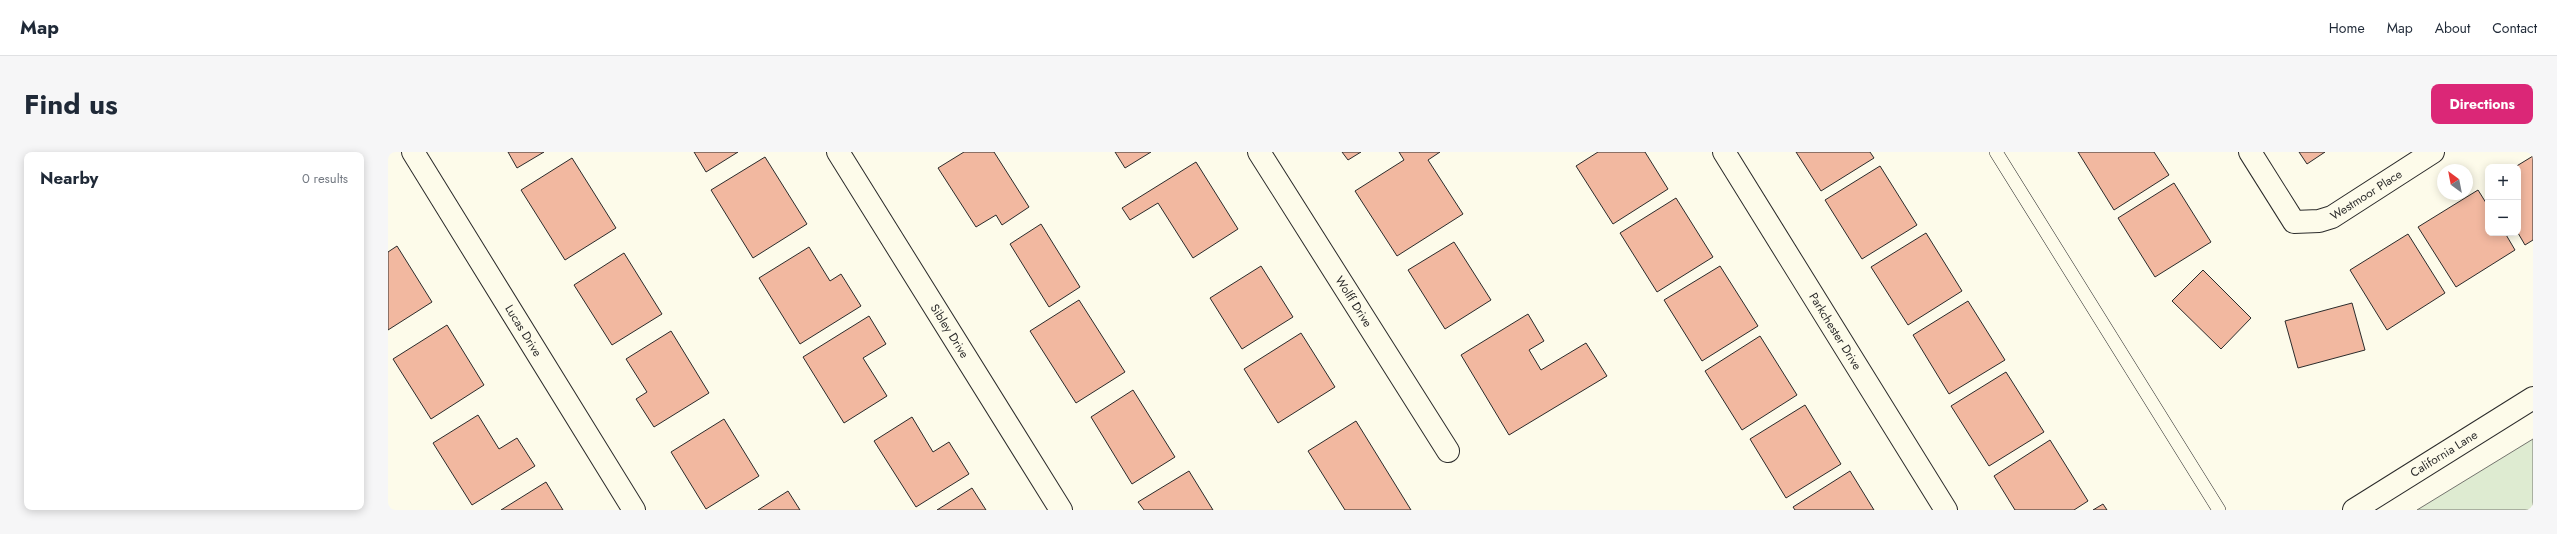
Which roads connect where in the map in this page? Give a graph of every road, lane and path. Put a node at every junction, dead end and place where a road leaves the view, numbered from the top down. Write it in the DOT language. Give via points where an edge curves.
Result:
graph roads {
  1 [pos="413,152"];
  2 [pos="838,152"];
  3 [pos="1259,152"];
  4 [pos="1724,152"];
  5 [pos="1996,152"];
  6 [pos="2250,152"];
  7 [pos="2433,152"];
  8 [pos="2533,398"];
  9 [pos="1448,451"];
  10 [pos="634,510"];
  11 [pos="1061,510"];
  12 [pos="1946,510"];
  13 [pos="2219,510"];
  14 [pos="2354,510"];
  1 -- 10 [label="street, Lucas Drive"];
  2 -- 11 [label="street, Sibley Drive"];
  3 -- 9 [label="street, Wolff Drive"];
  4 -- 12 [label="street, Parkchester Drive"];
  5 -- 13 [label="lane"];
  6 -- 7 [label="street, Westmoor Place" via="2294,222 2320,221 2332,217"];
  8 -- 14 [label="street, California Lane"];
}
